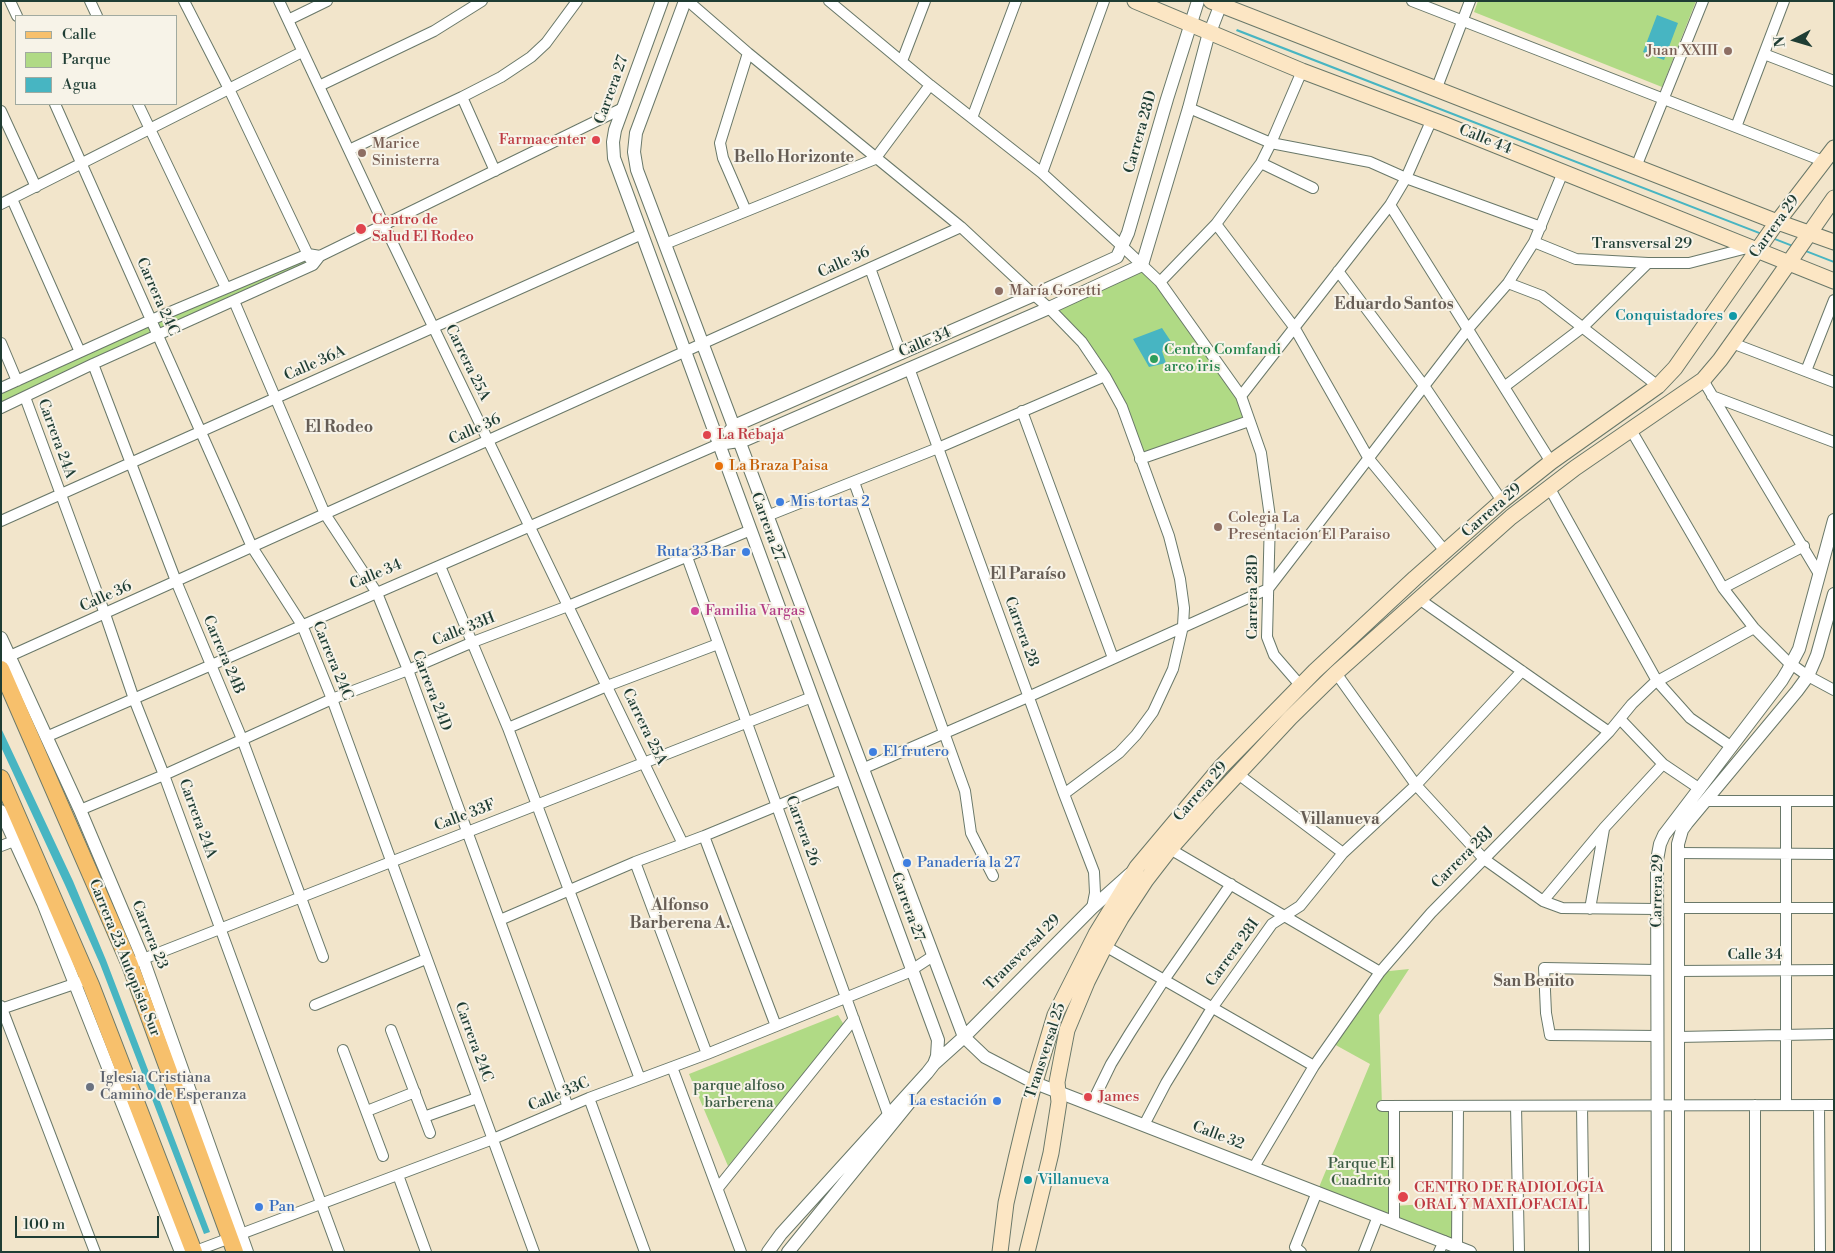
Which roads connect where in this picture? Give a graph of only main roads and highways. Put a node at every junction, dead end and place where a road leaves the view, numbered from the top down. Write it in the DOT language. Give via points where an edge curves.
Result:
graph roads {
  1 [pos="1135,1"];
  2 [pos="1218,2"];
  3 [pos="1834,148"];
  4 [pos="1834,198"];
  5 [pos="1776,224"];
  6 [pos="1808,235"];
  7 [pos="1834,242"];
  8 [pos="1756,247"];
  9 [pos="1790,262"];
  10 [pos="1834,281"];
  11 [pos="4,662"];
  12 [pos="1,778"];
  13 [pos="1137,867"];
  14 [pos="1146,880"];
  15 [pos="235,1241"];
  16 [pos="194,1252"];
  17 [pos="1000,1252"];
  18 [pos="1027,1252"];
  1 -- 8 [label="main road, Calle 44" via="1302,71"];
  2 -- 5 [label="main road, Calle 44"];
  3 -- 5 [label="main road, Carrera 29"];
  4 -- 6 [label="main road, Carrera 29"];
  5 -- 6 [label="main road, Calle 44"];
  5 -- 8 [label="main road, Carrera 29"];
  6 -- 7 [label="main road, Calle 44"];
  6 -- 9 [label="main road, Carrera 29"];
  8 -- 9 [label="main road, Calle 44"];
  8 -- 13 [label="main road, Carrera 29" via="1675,368 1658,386 1551,462 1445,551 1300,685 1221,767"];
  9 -- 10 [label="main road, Calle 44"];
  9 -- 14 [label="main road, Carrera 29" via="1703,380 1511,517 1336,672 1238,774"];
  11 -- 15 [label="main road, Carrera 23 Autopista Sur" via="136,962"];
  12 -- 16 [label="main road" via="48,901"];
  13 -- 17 [label="main road, Transversal 25" via="1096,934 1055,1015 1006,1203"];
  14 -- 18 [label="main road, Transversal 25" via="1105,946 1066,1030 1057,1082 1059,1102 1046,1178"];
}
